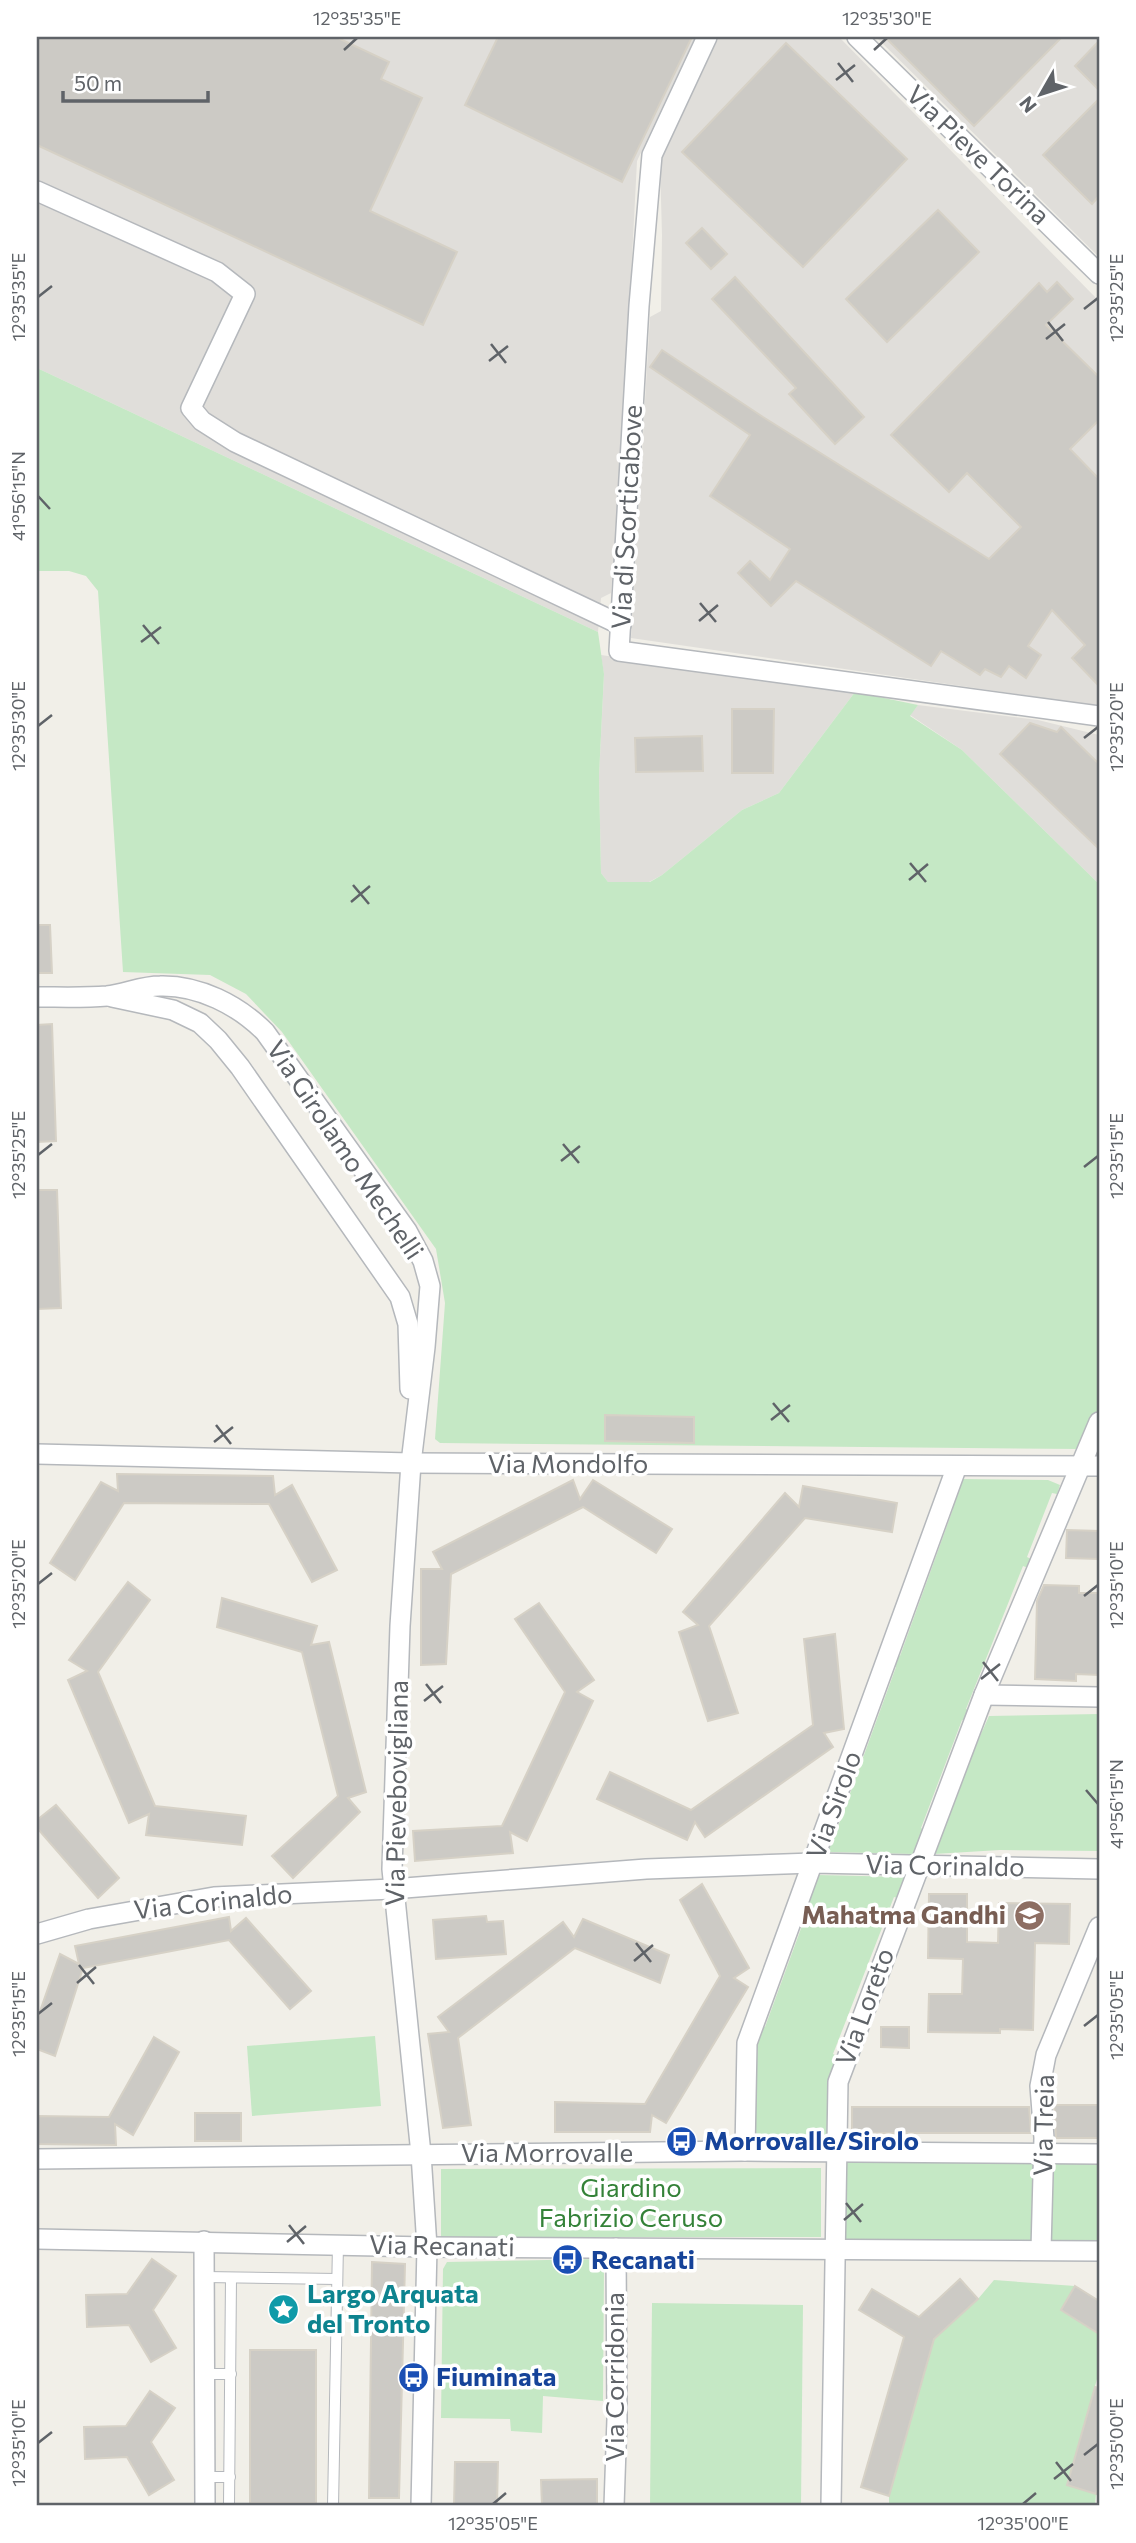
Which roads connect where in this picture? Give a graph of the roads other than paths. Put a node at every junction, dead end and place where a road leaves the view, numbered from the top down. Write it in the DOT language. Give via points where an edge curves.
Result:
graph roads {
  1 [pos="707,37"];
  2 [pos="857,37"];
  3 [pos="37,191"];
  4 [pos="1099,274"];
  5 [pos="621,625"];
  6 [pos="1099,716"];
  7 [pos="107,996"];
  8 [pos="37,997"];
  9 [pos="1099,1422"];
  10 [pos="37,1454"];
  11 [pos="411,1463"];
  12 [pos="957,1466"];
  13 [pos="1090,1466"];
  14 [pos="984,1695"];
  15 [pos="1099,1697"];
  16 [pos="813,1863"];
  17 [pos="918,1865"];
  18 [pos="1099,1869"];
  19 [pos="392,1889"];
  20 [pos="1099,1927"];
  21 [pos="37,1934"];
  22 [pos="745,2151"];
  23 [pos="836,2152"];
  24 [pos="1044,2153"];
  25 [pos="421,2154"];
  26 [pos="1099,2154"];
  27 [pos="37,2159"];
  28 [pos="37,2239"];
  29 [pos="204,2242"];
  30 [pos="338,2245"];
  31 [pos="427,2247"];
  32 [pos="616,2248"];
  33 [pos="835,2249"];
  34 [pos="1041,2250"];
  35 [pos="1099,2251"];
  36 [pos="205,2277"];
  37 [pos="231,2278"];
  38 [pos="337,2279"];
  39 [pos="205,2374"];
  40 [pos="230,2374"];
  41 [pos="205,2477"];
  42 [pos="230,2477"];
  43 [pos="205,2506"];
  44 [pos="229,2506"];
  45 [pos="333,2506"];
  46 [pos="421,2506"];
  47 [pos="614,2506"];
  48 [pos="831,2506"];
  1 -- 5 [label="street, Via di Scorticabove" via="652,155"];
  2 -- 4 [label="street, Via Pieve Torina"];
  3 -- 5 [label="street" via="218,272 245,294 191,408 202,421 235,442"];
  5 -- 6 [label="street, Via di Scorticabove" via="619,651"];
  7 -- 8 [label="street, Via Girolamo Mechelli"];
  7 -- 11 [label="street, Via Girolamo Mechelli" via="173,1010 208,1030 240,1067 393,1283 408,1324"];
  7 -- 11 [label="street, Via Girolamo Mechelli" via="159,986 182,988 229,1004 256,1023 407,1231 430,1286"];
  9 -- 13 [label="street, Via Loreto"];
  10 -- 11 [label="street, Via Mondolfo"];
  11 -- 12 [label="street, Via Mondolfo"];
  11 -- 19 [label="street, Via Pievebovigliana" via="398,1665"];
  12 -- 13 [label="street, Via Mondolfo"];
  12 -- 16 [label="street, Via Sirolo"];
  13 -- 14 [label="street, Via Loreto"];
  14 -- 15 [label="street"];
  14 -- 17 [label="street, Via Loreto"];
  16 -- 17 [label="street, Via Corinaldo"];
  16 -- 19 [label="street, Via Corinaldo" via="646,1869"];
  16 -- 22 [label="street, Via Sirolo" via="747,2043"];
  17 -- 18 [label="street, Via Corinaldo"];
  17 -- 23 [label="street, Via Loreto" via="838,2082"];
  19 -- 21 [label="street, Via Corinaldo" via="214,1897 89,1919"];
  19 -- 25 [label="street, Via Pievebovigliana"];
  20 -- 24 [label="street, Via Treia" via="1046,2055 1041,2086"];
  22 -- 23 [label="street, Via Morrovalle"];
  22 -- 25 [label="street, Via Morrovalle"];
  23 -- 24 [label="street, Via Morrovalle"];
  23 -- 33 [label="street, Via Loreto"];
  24 -- 26 [label="street, Via Morrovalle"];
  24 -- 34 [label="street, Via Treia"];
  25 -- 27 [label="street, Via Morrovalle"];
  25 -- 31 [label="street, Via Pievebovigliana"];
  28 -- 29 [label="street, Via Recanati"];
  29 -- 30 [label="street, Via Recanati"];
  29 -- 36 [label="street"];
  30 -- 31 [label="street, Via Recanati"];
  30 -- 38 [label="lane"];
  31 -- 32 [label="street, Via Recanati"];
  31 -- 46 [label="street, Via Pievebovigliana"];
  32 -- 33 [label="street, Via Recanati"];
  32 -- 47 [label="street, Via Corridonia"];
  33 -- 34 [label="street, Via Recanati"];
  33 -- 48 [label="street, Via Loreto"];
  34 -- 35 [label="street, Via Recanati"];
  36 -- 37 [label="lane"];
  36 -- 39 [label="street"];
  37 -- 38 [label="lane"];
  37 -- 40 [label="lane"];
  38 -- 45 [label="lane"];
  39 -- 40 [label="lane"];
  39 -- 41 [label="street"];
  40 -- 42 [label="lane"];
  41 -- 42 [label="lane"];
  41 -- 43 [label="street"];
  42 -- 44 [label="lane"];
}
